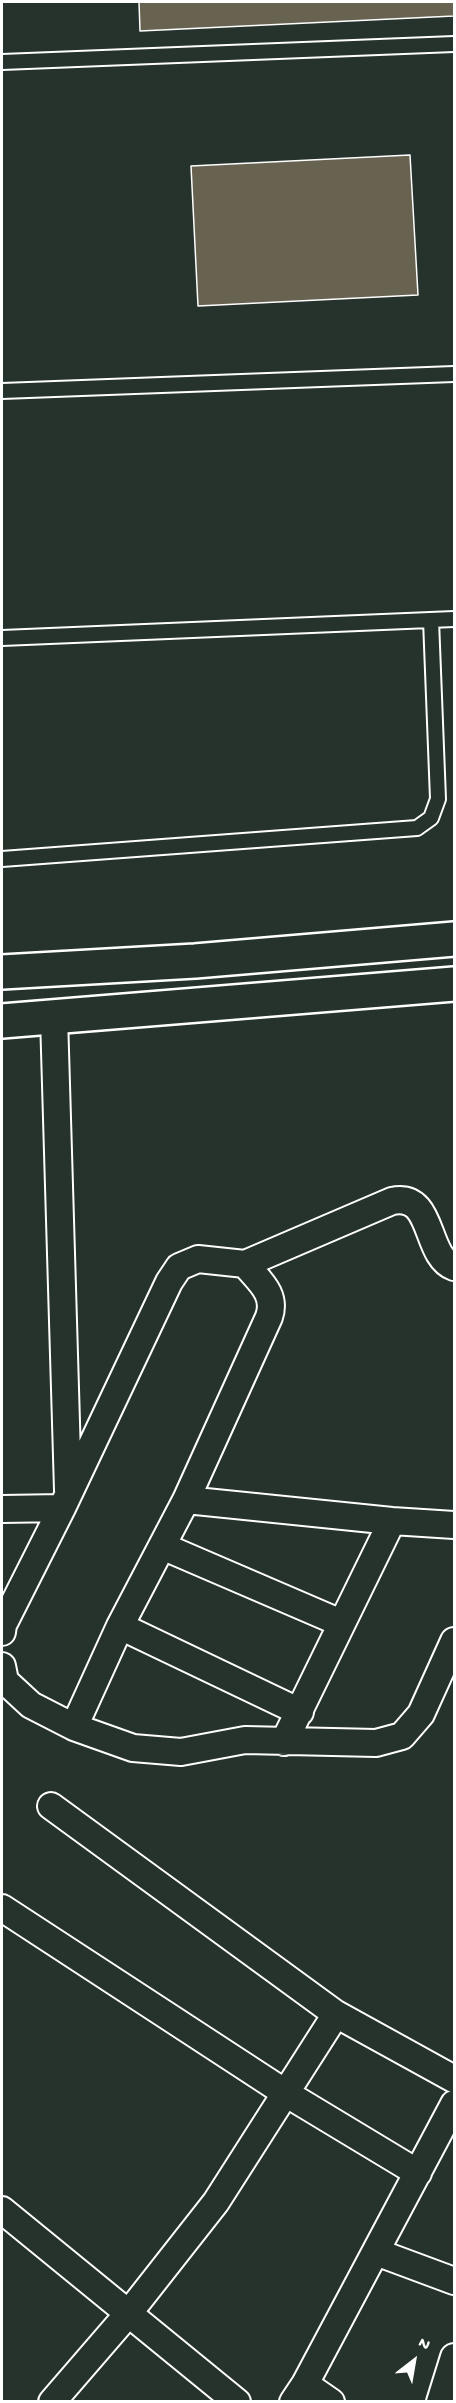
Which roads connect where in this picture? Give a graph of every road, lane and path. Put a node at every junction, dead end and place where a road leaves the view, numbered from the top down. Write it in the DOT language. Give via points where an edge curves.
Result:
graph roads {
  1 [pos="454,44"];
  2 [pos="2,62"];
  3 [pos="454,374"];
  4 [pos="2,391"];
  5 [pos="454,619"];
  6 [pos="431,620"];
  7 [pos="2,638"];
  8 [pos="2,859"];
  9 [pos="454,939"];
  10 [pos="2,972"];
  11 [pos="454,984"];
  12 [pos="54,1017"];
  13 [pos="2,1021"];
  14 [pos="245,1264"];
  15 [pos="454,1267"];
  16 [pos="186,1500"];
  17 [pos="65,1501"];
  18 [pos="2,1509"];
  19 [pos="392,1521"];
  20 [pos="454,1525"];
  21 [pos="162,1546"];
  22 [pos="341,1623"];
  23 [pos="120,1626"];
  24 [pos="2,1632"];
  25 [pos="454,1641"];
  26 [pos="2,1666"];
  27 [pos="300,1712"];
  28 [pos="74,1727"];
  29 [pos="284,1742"];
  30 [pos="51,1806"];
  31 [pos="2,1908"];
  32 [pos="336,2014"];
  33 [pos="454,2079"];
  34 [pos="287,2094"];
  35 [pos="454,2104"];
  36 [pos="418,2173"];
  37 [pos="2,2210"];
  38 [pos="376,2252"];
  39 [pos="454,2281"];
  40 [pos="128,2314"];
  41 [pos="454,2357"];
  42 [pos="299,2393"];
  43 [pos="52,2402"];
  44 [pos="237,2402"];
  45 [pos="331,2402"];
  46 [pos="440,2402"];
  1 -- 2 [label="lane"];
  3 -- 4 [label="lane"];
  5 -- 6 [label="lane"];
  6 -- 7 [label="lane"];
  6 -- 8 [label="lane" via="438,800 431,819 417,828"];
  9 -- 10 [label="street" via="195,961"];
  11 -- 12 [label="street"];
  12 -- 13 [label="street"];
  12 -- 17 [label="street"];
  14 -- 15 [label="street" via="403,1199 413,1202 420,1211 445,1262"];
  14 -- 16 [label="street" via="265,1288 273,1306"];
  14 -- 17 [label="street" via="198,1259 179,1267"];
  16 -- 19 [label="street"];
  16 -- 21 [label="street"];
  17 -- 18 [label="street"];
  17 -- 24 [label="street"];
  19 -- 20 [label="street"];
  19 -- 22 [label="street"];
  21 -- 22 [label="street"];
  21 -- 23 [label="street"];
  22 -- 27 [label="street"];
  23 -- 27 [label="street"];
  23 -- 28 [label="street"];
  25 -- 29 [label="street" via="421,1714 402,1736 376,1743"];
  26 -- 28 [label="street" via="5,1680 31,1705"];
  27 -- 29 [label="street"];
  28 -- 29 [label="street" via="133,1748 181,1752 245,1740"];
  30 -- 32 [label="street"];
  31 -- 34 [label="street"];
  32 -- 33 [label="street"];
  32 -- 34 [label="street"];
  34 -- 36 [label="street"];
  34 -- 40 [label="street" via="216,2202"];
  35 -- 36 [label="street"];
  36 -- 38 [label="street"];
  37 -- 40 [label="street"];
  38 -- 39 [label="street"];
  38 -- 42 [label="street"];
  40 -- 43 [label="street"];
  40 -- 44 [label="street"];
  41 -- 46 [label="street"];
  42 -- 45 [label="street"];
}
